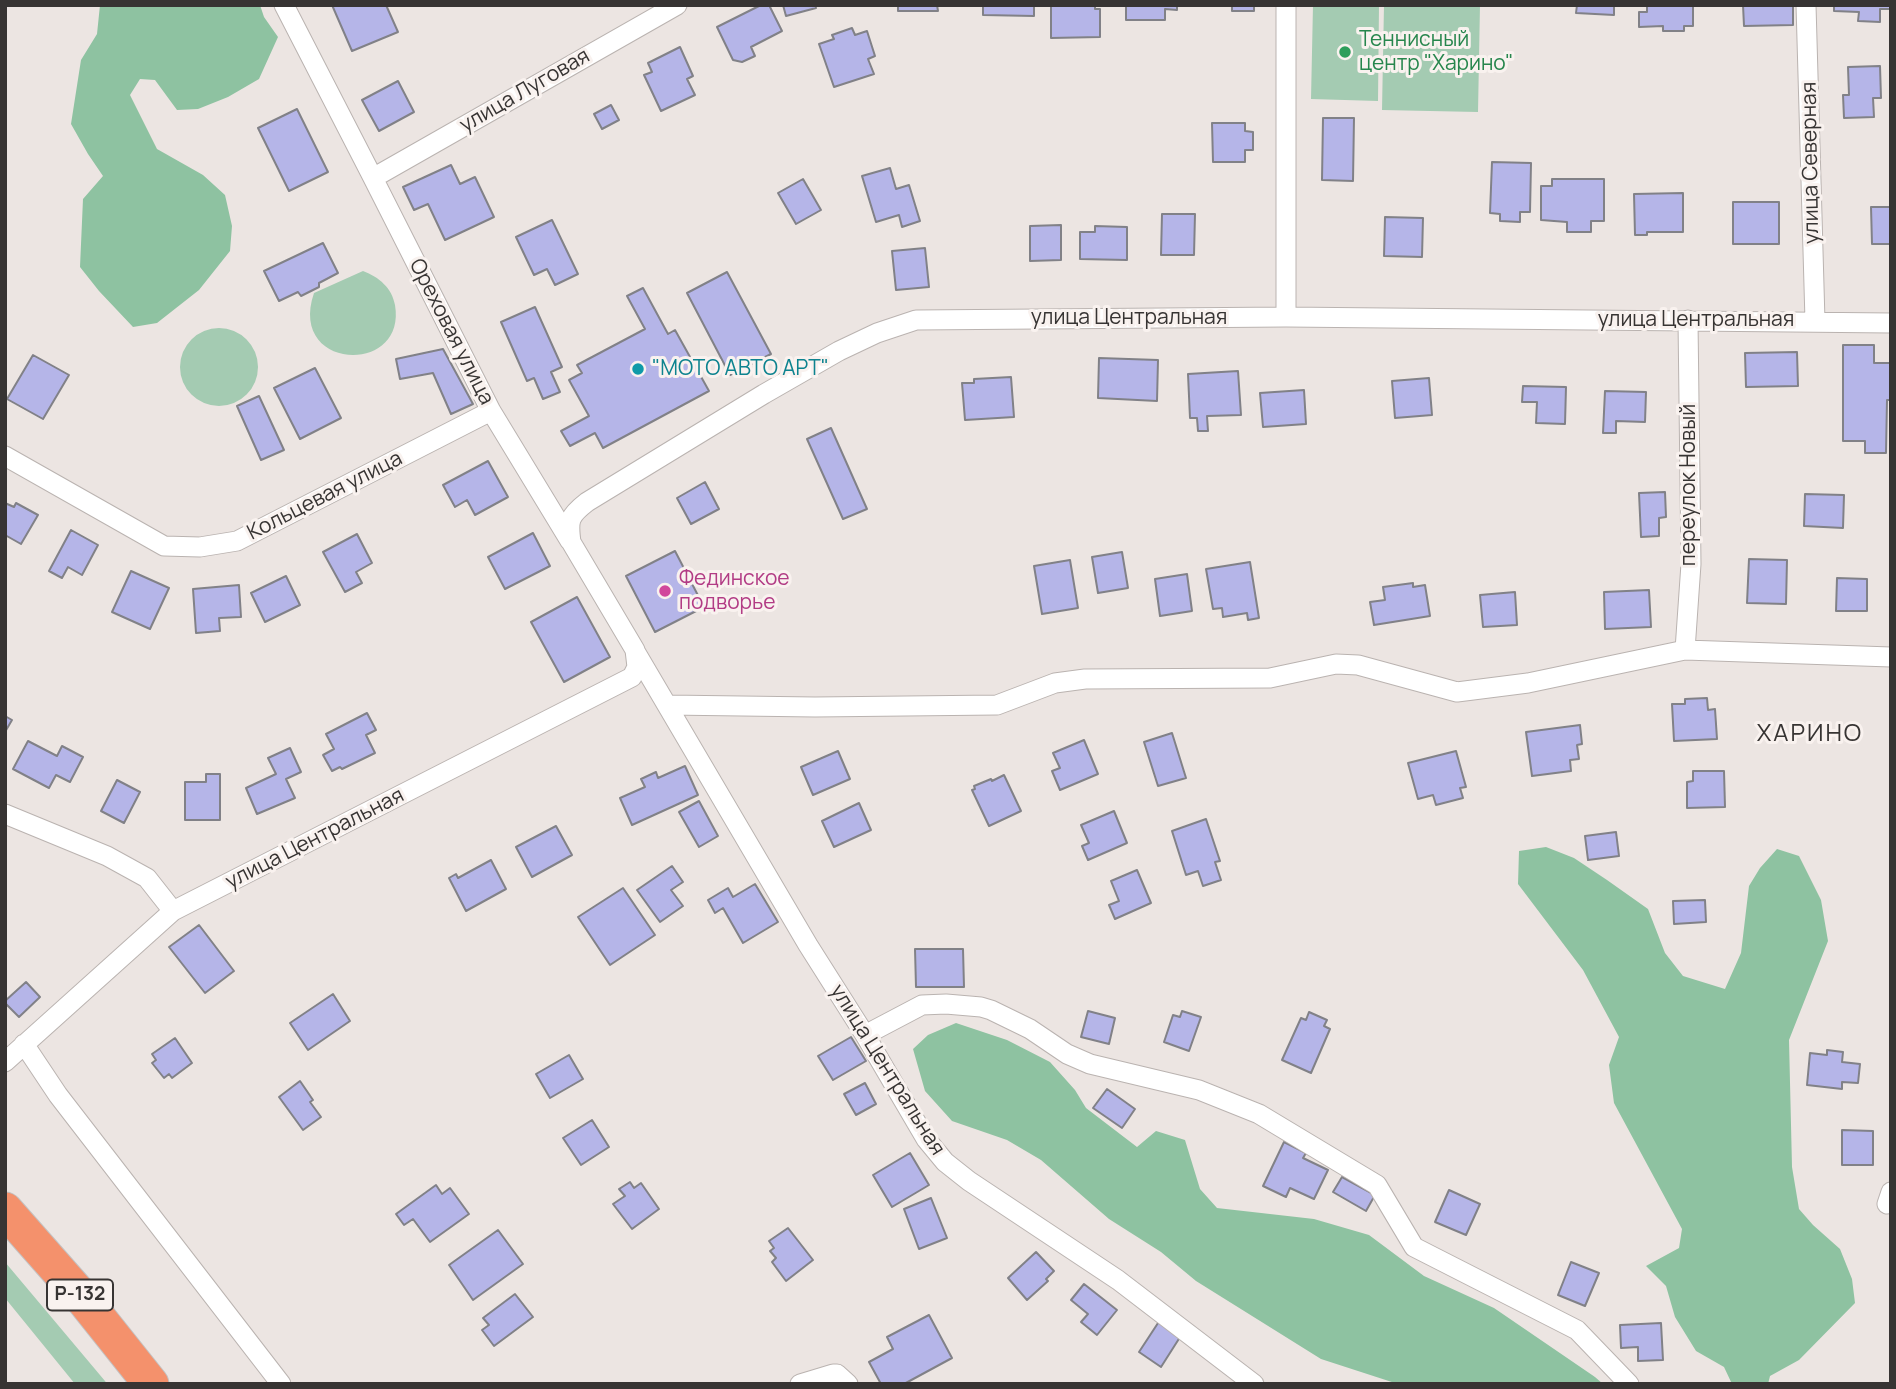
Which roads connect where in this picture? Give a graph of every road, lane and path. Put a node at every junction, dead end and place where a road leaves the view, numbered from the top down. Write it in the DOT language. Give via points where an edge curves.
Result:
graph roads {
  1 [pos="284,5"];
  2 [pos="677,5"];
  3 [pos="1286,5"];
  4 [pos="1807,5"];
  5 [pos="373,178"];
  6 [pos="1286,317"];
  7 [pos="1688,320"];
  8 [pos="1815,321"];
  9 [pos="1891,323"];
  10 [pos="491,411"];
  11 [pos="5,456"];
  12 [pos="571,542"];
  13 [pos="635,650"];
  14 [pos="1685,650"];
  15 [pos="1891,657"];
  16 [pos="668,705"];
  17 [pos="5,814"];
  18 [pos="173,911"];
  19 [pos="865,1035"];
  20 [pos="23,1044"];
  21 [pos="5,1062"];
  22 [pos="5,1210"];
  23 [pos="151,1384"];
  24 [pos="281,1384"];
  25 [pos="800,1384"];
  26 [pos="848,1384"];
  27 [pos="1254,1384"];
  28 [pos="1629,1384"];
  1 -- 5 [label="street, Ореховая улица"];
  2 -- 5 [label="street, улица Луговая"];
  3 -- 6 [label="street"];
  4 -- 8 [label="street"];
  5 -- 10 [label="street, Ореховая улица"];
  6 -- 7 [label="street, улица Центральная"];
  6 -- 12 [label="street, улица Центральная" via="916,320 877,332 764,394 587,502 569,523"];
  7 -- 8 [label="street, улица Центральная"];
  7 -- 14 [label="street, переулок Новый" via="1690,565"];
  8 -- 9 [label="street, улица Центральная"];
  10 -- 11 [label="street, Кольцевая улица" via="237,541 200,547 164,546"];
  10 -- 12 [label="street, Ореховая улица"];
  12 -- 13 [label="street, Ореховая улица"];
  13 -- 16 [label="street, улица Центральная"];
  13 -- 18 [label="street, улица Центральная" via="637,667 632,677"];
  14 -- 15 [label="street"];
  14 -- 16 [label="street" via="1528,683 1457,692 1359,665 1336,664 1270,678 1085,679 1055,683 997,705"];
  16 -- 19 [label="street, улица Центральная"];
  17 -- 18 [label="street" via="107,856 147,878"];
  18 -- 20 [label="street, улица Центральная"];
  19 -- 27 [label="street, улица Центральная" via="926,1139 952,1168 1118,1280"];
  19 -- 28 [label="street" via="922,1005 981,1007 1090,1064 1199,1090 1259,1114 1377,1185 1414,1247 1577,1330"];
  20 -- 21 [label="street, улица Центральная"];
  20 -- 24 [label="street"];
  22 -- 23 [label="highway, Р-132"];
  25 -- 26 [label="street" via="835,1374"];
}
